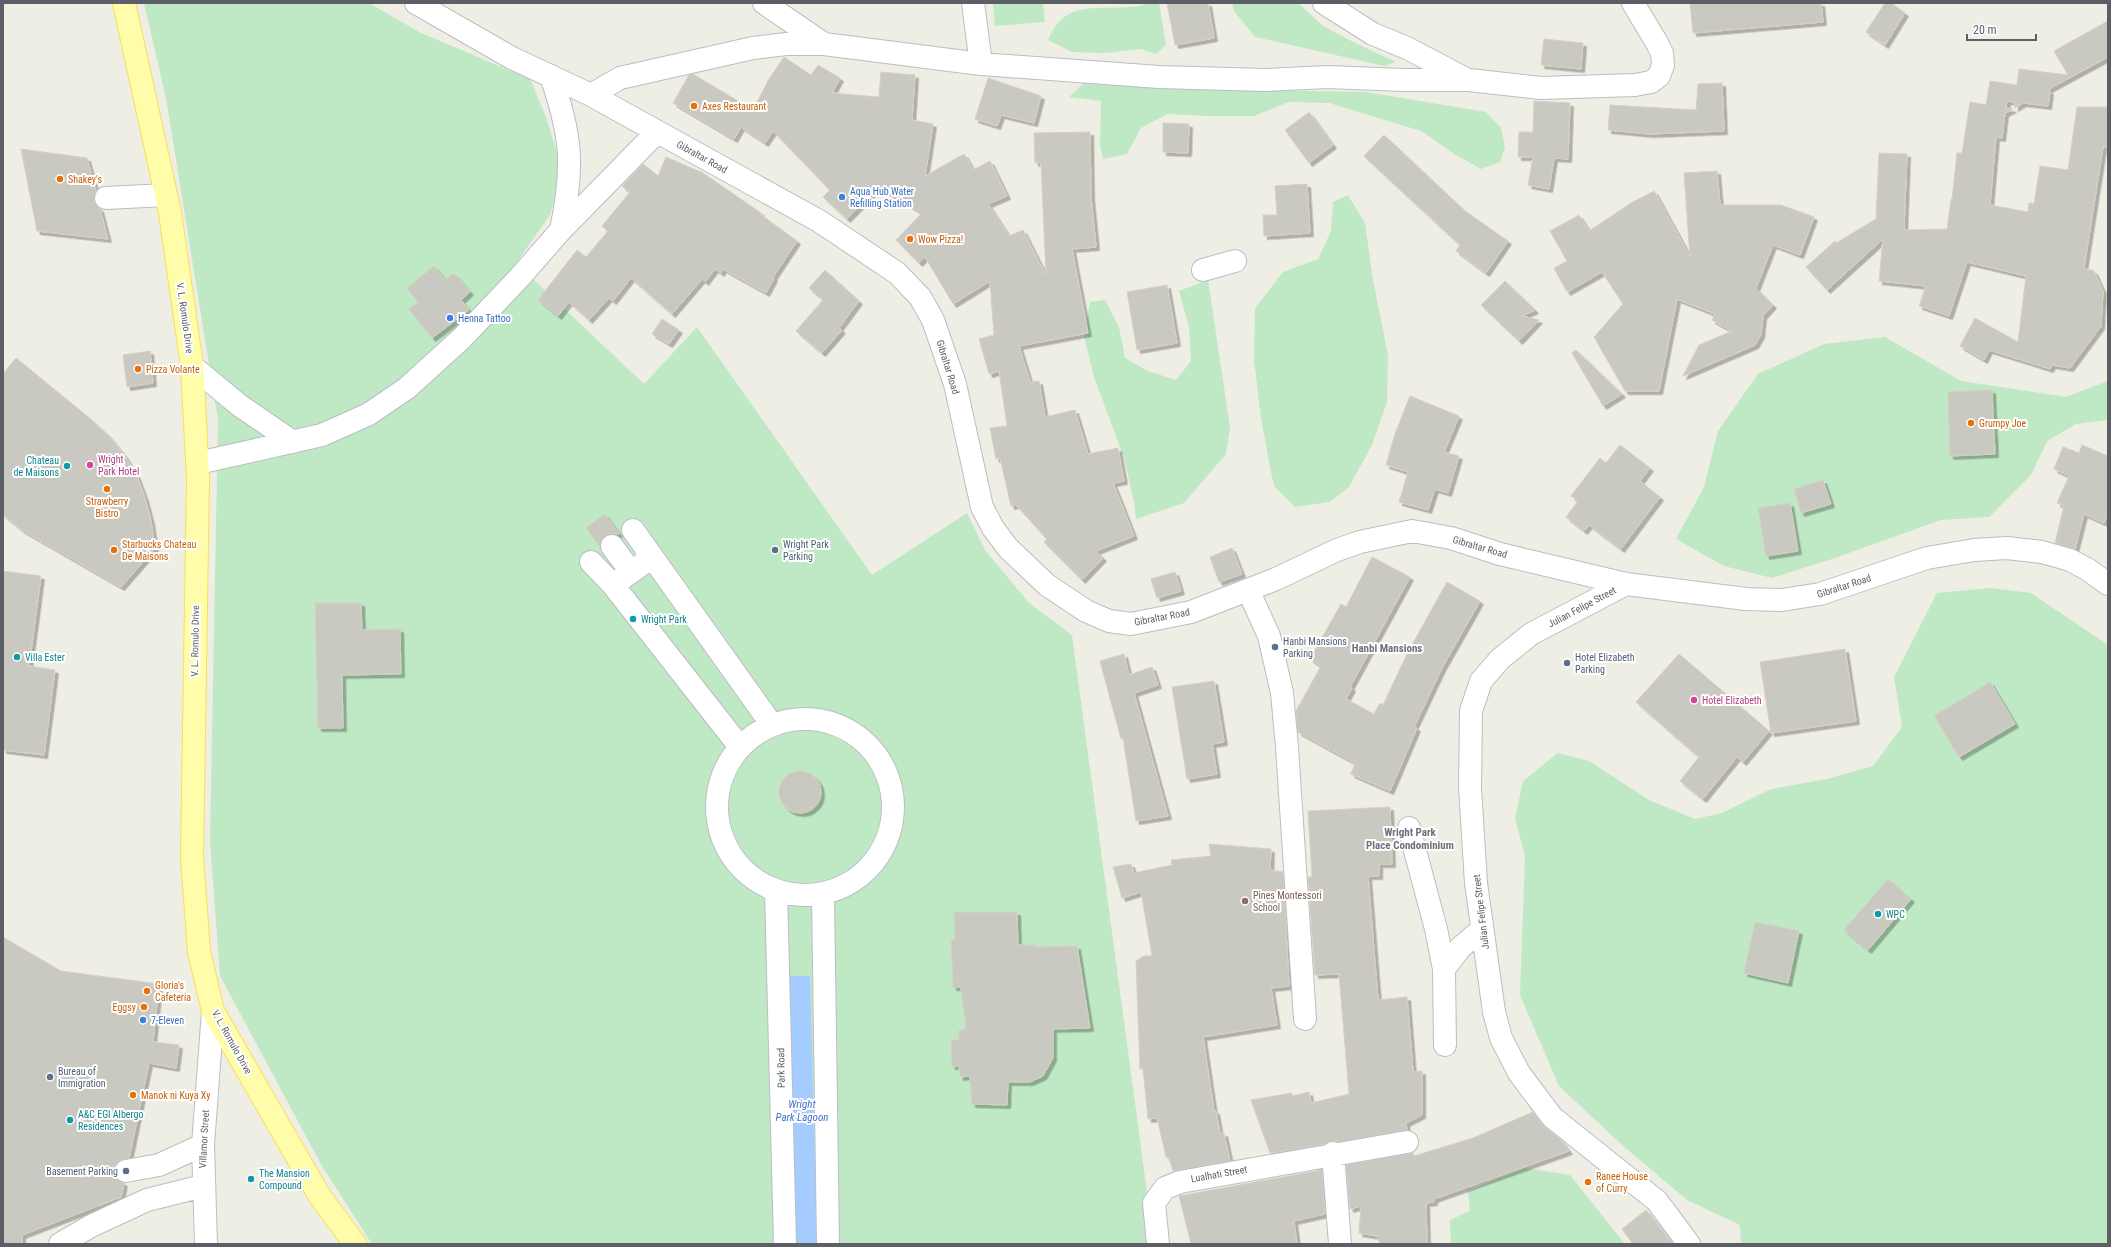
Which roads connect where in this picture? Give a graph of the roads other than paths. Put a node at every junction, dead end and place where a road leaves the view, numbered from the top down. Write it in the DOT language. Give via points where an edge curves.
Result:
graph roads {
  1 [pos="124,3"];
  2 [pos="416,3"];
  3 [pos="764,3"];
  4 [pos="973,3"];
  5 [pos="1324,3"];
  6 [pos="1633,3"];
  7 [pos="824,44"];
  8 [pos="981,64"];
  9 [pos="552,76"];
  10 [pos="1469,80"];
  11 [pos="591,95"];
  12 [pos="657,132"];
  13 [pos="166,195"];
  14 [pos="106,198"];
  15 [pos="561,230"];
  16 [pos="1235,261"];
  17 [pos="1203,270"];
  18 [pos="192,366"];
  19 [pos="293,442"];
  20 [pos="198,463"];
  21 [pos="633,530"];
  22 [pos="612,546"];
  23 [pos="652,557"];
  24 [pos="592,562"];
  25 [pos="631,572"];
  26 [pos="1626,584"];
  27 [pos="2108,584"];
  28 [pos="613,585"];
  29 [pos="1248,590"];
  30 [pos="772,725"];
  31 [pos="740,747"];
  32 [pos="1409,828"];
  33 [pos="776,891"];
  34 [pos="823,895"];
  35 [pos="1482,930"];
  36 [pos="1444,969"];
  37 [pos="213,1011"];
  38 [pos="1304,1019"];
  39 [pos="1445,1045"];
  40 [pos="1407,1142"];
  41 [pos="203,1145"];
  42 [pos="1333,1153"];
  43 [pos="126,1171"];
  44 [pos="203,1186"];
  45 [pos="60,1244"];
  46 [pos="206,1244"];
  47 [pos="355,1244"];
  48 [pos="785,1244"];
  49 [pos="828,1244"];
  50 [pos="1158,1244"];
  51 [pos="1340,1244"];
  52 [pos="1689,1244"];
  1 -- 13 [label="main road, V. L. Romulo Drive"];
  2 -- 9 [label="street, Gibraltar Road" via="512,58"];
  3 -- 7 [label="street"];
  4 -- 8 [label="street"];
  5 -- 10 [label="street" via="1372,34 1407,48"];
  6 -- 10 [label="street" via="1662,53 1663,65 1659,76 1651,82 1602,87 1542,88"];
  7 -- 8 [label="street"];
  7 -- 11 [label="street" via="786,44 754,48 620,78"];
  8 -- 10 [label="street" via="1158,77"];
  9 -- 11 [label="street, Gibraltar Road"];
  9 -- 15 [label="street" via="568,137 570,165"];
  11 -- 12 [label="street, Gibraltar Road"];
  12 -- 15 [label="street"];
  12 -- 29 [label="street, Gibraltar Road" via="819,221 897,273 920,297 934,320 955,384 982,507 1008,548 1047,586 1086,611 1109,620 1131,624 1191,612"];
  13 -- 14 [label="street"];
  13 -- 18 [label="main road, V. L. Romulo Drive"];
  15 -- 19 [label="street" via="462,338 407,388 346,426"];
  16 -- 17 [label="street"];
  18 -- 19 [label="street" via="239,404"];
  18 -- 20 [label="main road, V. L. Romulo Drive"];
  19 -- 20 [label="street"];
  20 -- 37 [label="main road, V. L. Romulo Drive" via="192,857 198,952"];
  21 -- 23 [label="street"];
  22 -- 25 [label="street"];
  23 -- 25 [label="street"];
  23 -- 30 [label="street"];
  24 -- 28 [label="street"];
  25 -- 28 [label="street"];
  26 -- 27 [label="street, Gibraltar Road" via="1746,599 1782,600 1820,594 1927,558 1974,550 2007,548 2042,552 2070,560"];
  26 -- 29 [label="street, Gibraltar Road" via="1500,554 1451,538 1412,531 1348,546"];
  26 -- 35 [label="street, Julian Felipe Street" via="1531,634 1500,659 1481,681 1471,711 1470,788 1476,883"];
  28 -- 31 [label="street"];
  29 -- 38 [label="street" via="1269,636 1282,692 1288,747"];
  30 -- 31 [label="street" via="755,734"];
  30 -- 34 [label="street" via="801,719 830,722 857,735 878,756 891,782 894,812 888,841 873,866 851,884"];
  31 -- 33 [label="street" via="726,768 718,791 717,816 724,840 736,862 754,879"];
  32 -- 36 [label="street"];
  33 -- 34 [label="street" via="799,896"];
  33 -- 48 [label="street, Park Road"];
  34 -- 49 [label="street"];
  35 -- 36 [label="street" via="1460,948"];
  35 -- 52 [label="street, Julian Felipe Street" via="1494,1012 1501,1038 1518,1073 1552,1117 1657,1201"];
  36 -- 39 [label="street"];
  37 -- 41 [label="street, Villamor Street"];
  37 -- 47 [label="main road, V. L. Romulo Drive" via="319,1196"];
  40 -- 42 [label="street, Lualhati Street"];
  41 -- 43 [label="street" via="159,1165"];
  41 -- 44 [label="street, Villamor Street"];
  42 -- 50 [label="street, Lualhati Street" via="1192,1178 1165,1188 1154,1203"];
  42 -- 51 [label="street"];
  44 -- 45 [label="street" via="148,1200 91,1226"];
  44 -- 46 [label="street, Villamor Street"];
}
